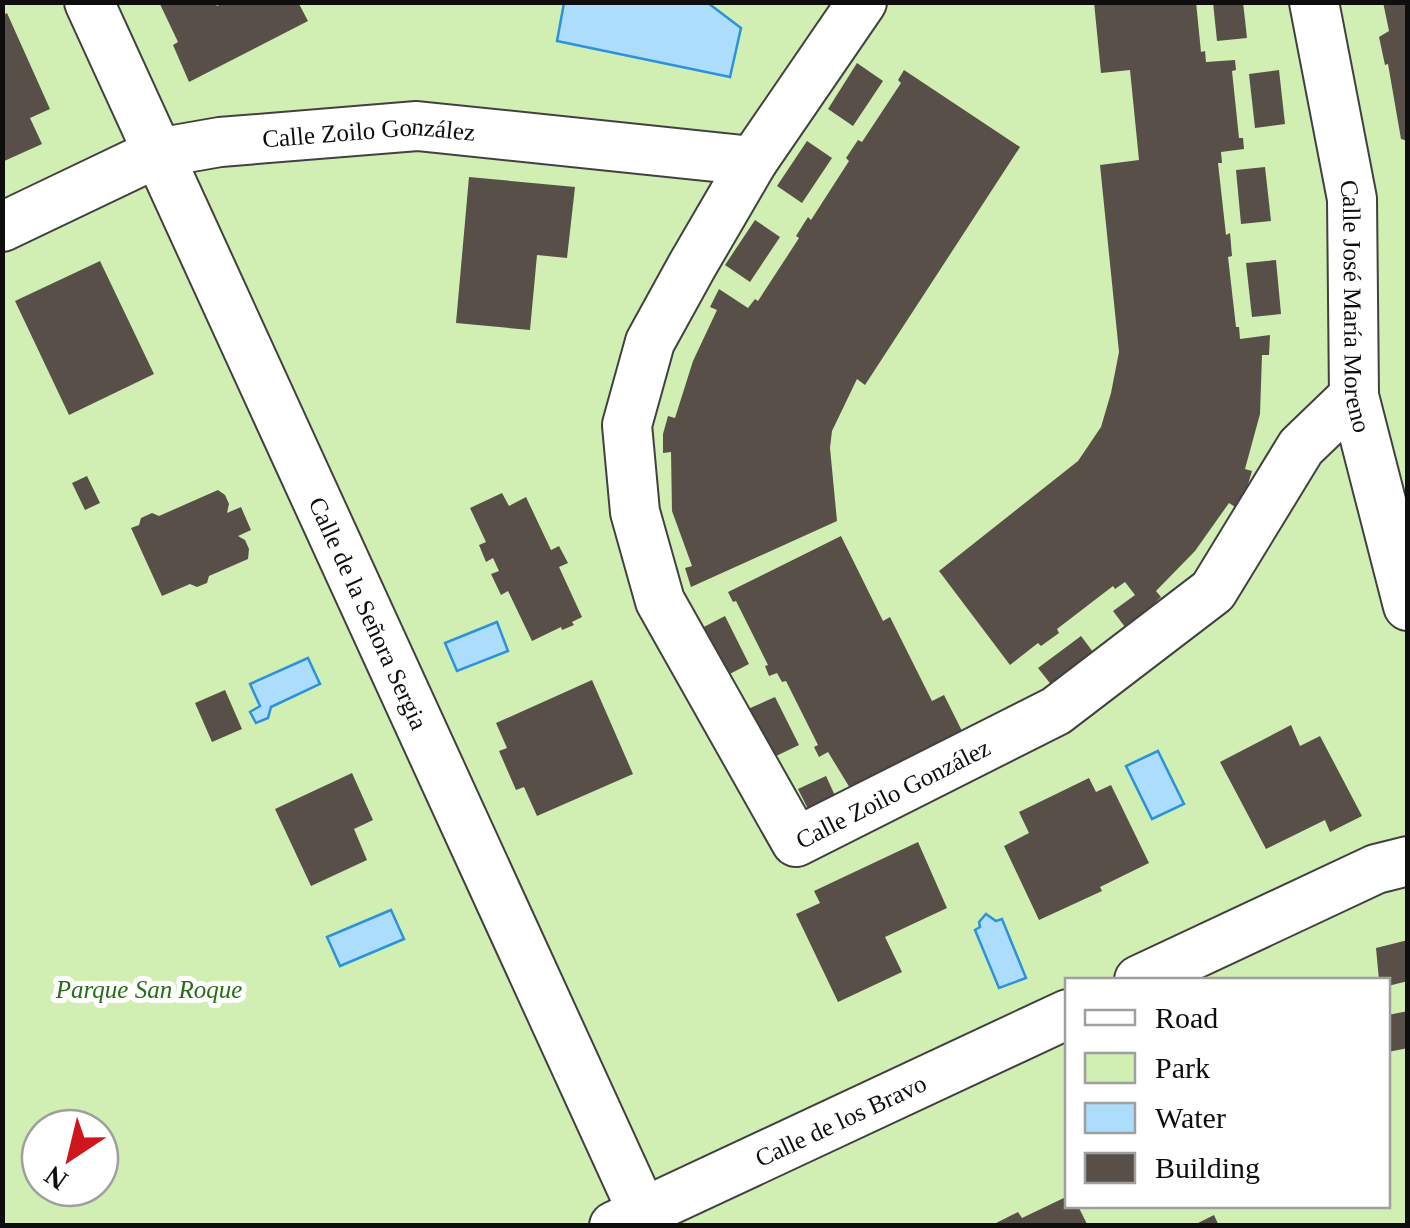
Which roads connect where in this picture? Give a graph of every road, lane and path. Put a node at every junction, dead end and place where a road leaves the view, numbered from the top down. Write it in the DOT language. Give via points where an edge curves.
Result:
graph roads {
  1 [pos="89,2"];
  2 [pos="862,2"];
  3 [pos="1314,2"];
  4 [pos="157,153"];
  5 [pos="754,161"];
  6 [pos="2,227"];
  7 [pos="1354,396"];
  8 [pos="1408,606"];
  9 [pos="1408,860"];
  10 [pos="1142,978"];
  11 [pos="1065,1015"];
  12 [pos="635,1221"];
  1 -- 4 [label="street, Calle de la Señora Sergia"];
  2 -- 5 [label="street, Calle Zoilo González"];
  3 -- 7 [label="street, Calle José María Moreno" via="1352,199"];
  4 -- 5 [label="street, Calle Zoilo González" via="417,126"];
  4 -- 6 [label="street, Calle Zoilo González"];
  4 -- 12 [label="street, Calle de la Señora Sergia"];
  5 -- 7 [label="street, Calle Zoilo González" via="650,342 627,425 636,512 660,601 796,842 1056,711 1213,592 1300,447"];
  7 -- 8 [label="street, Calle José María Moreno"];
  9 -- 10 [label="street"];
  11 -- 12 [label="street, Calle de los Bravo"];
}
